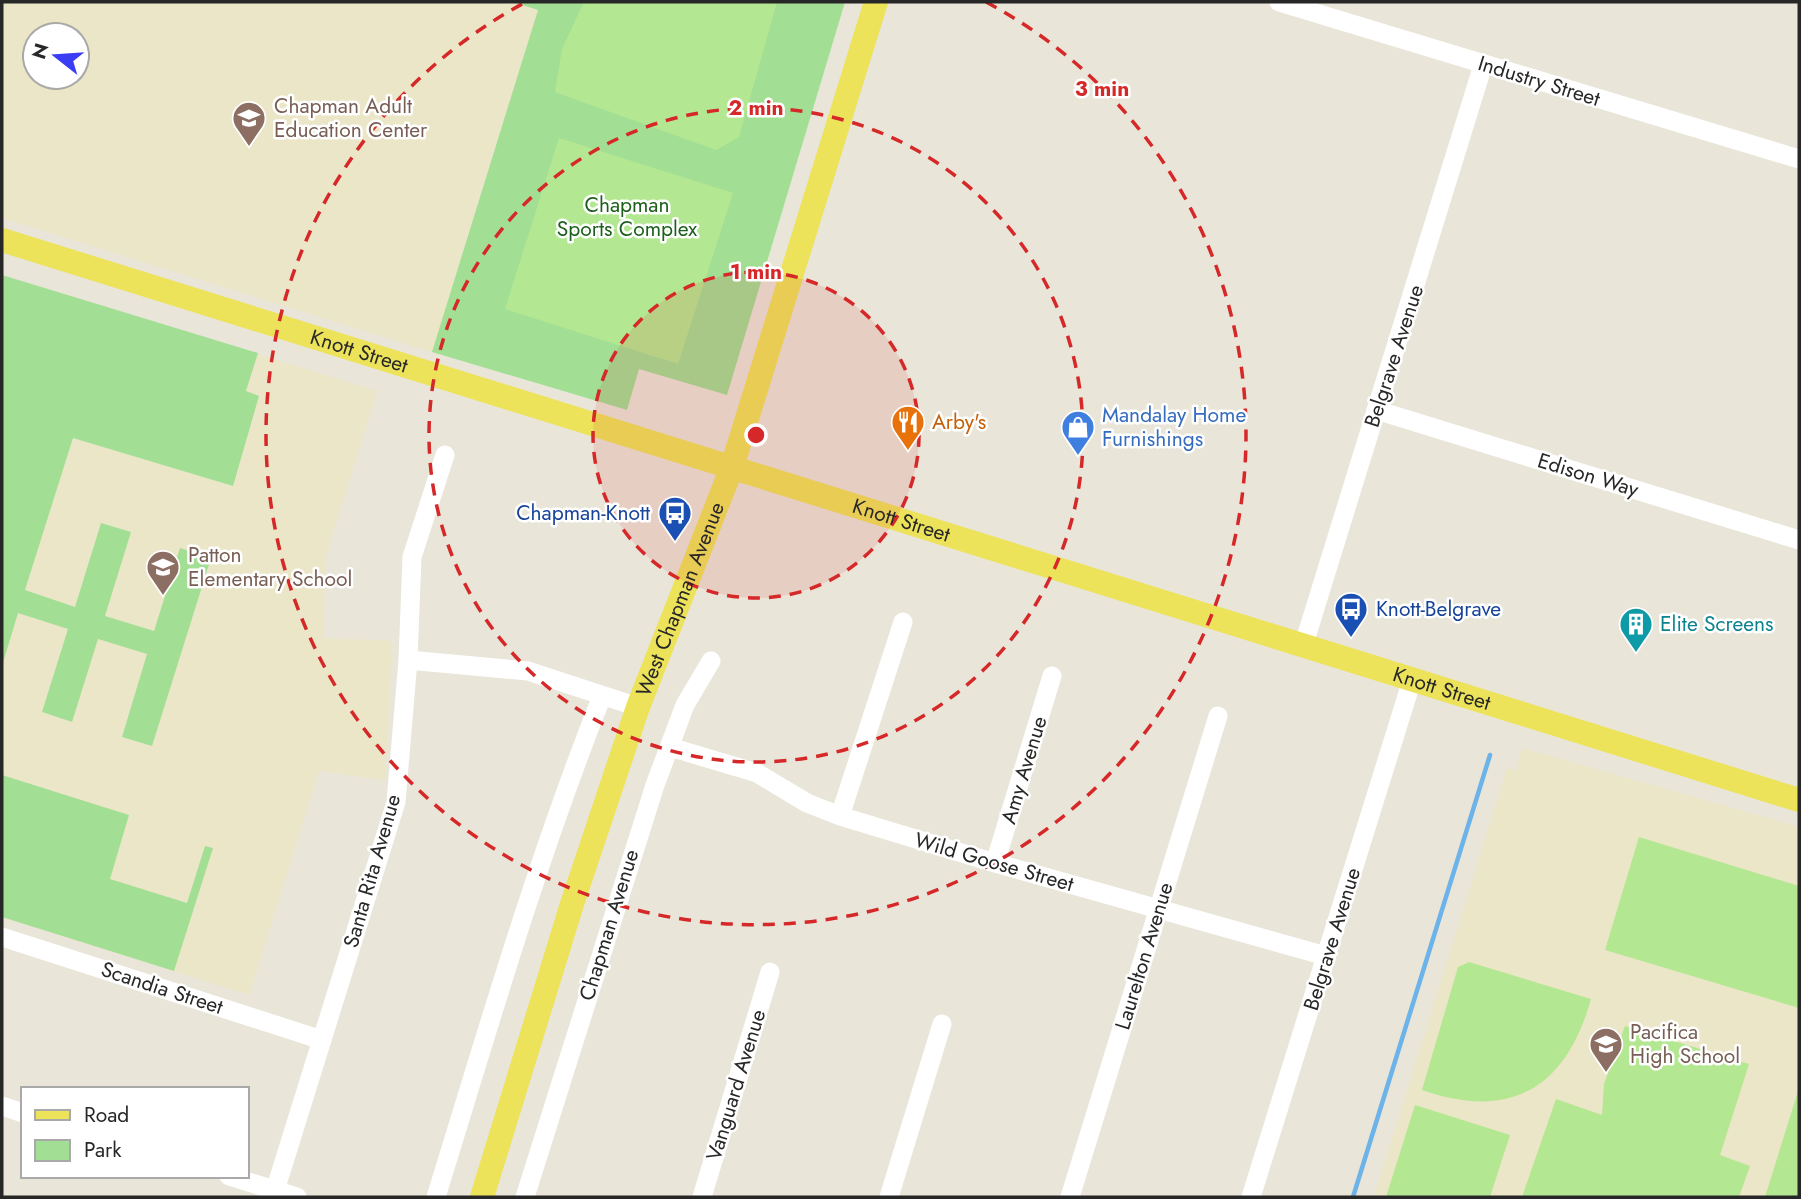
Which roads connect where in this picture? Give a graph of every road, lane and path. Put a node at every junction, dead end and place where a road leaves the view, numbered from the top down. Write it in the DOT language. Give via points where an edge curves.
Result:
graph roads {
  1 [pos="876,2"];
  2 [pos="1279,2"];
  3 [pos="1483,65"];
  4 [pos="1799,159"];
  5 [pos="2,240"];
  6 [pos="1376,410"];
  7 [pos="445,455"];
  8 [pos="732,467"];
  9 [pos="1799,540"];
  10 [pos="903,622"];
  11 [pos="1303,647"];
  12 [pos="408,660"];
  13 [pos="711,661"];
  14 [pos="1052,676"];
  15 [pos="1412,680"];
  16 [pos="603,695"];
  17 [pos="638,707"];
  18 [pos="1218,716"];
  19 [pos="670,747"];
  20 [pos="1799,800"];
  21 [pos="840,816"];
  22 [pos="995,863"];
  23 [pos="1158,909"];
  24 [pos="2,937"];
  25 [pos="1326,956"];
  26 [pos="770,972"];
  27 [pos="942,1024"];
  28 [pos="322,1040"];
  29 [pos="2,1106"];
  30 [pos="21,1112"];
  31 [pos="234,1178"];
  32 [pos="274,1194"];
  33 [pos="297,1197"];
  34 [pos="436,1197"];
  35 [pos="482,1197"];
  36 [pos="525,1197"];
  37 [pos="702,1197"];
  38 [pos="889,1197"];
  39 [pos="1070,1197"];
  40 [pos="1251,1197"];
  1 -- 8 [label="main road, West Chapman Avenue"];
  2 -- 3 [label="street, Industry Street"];
  3 -- 4 [label="street, Industry Street"];
  3 -- 6 [label="street, Belgrave Avenue"];
  5 -- 8 [label="main road, Knott Street"];
  6 -- 9 [label="street, Edison Way"];
  6 -- 11 [label="street, Belgrave Avenue"];
  7 -- 12 [label="street, Santa Rita Avenue" via="412,556"];
  8 -- 11 [label="main road, Knott Street"];
  8 -- 17 [label="main road, West Chapman Avenue"];
  10 -- 21 [label="street"];
  11 -- 15 [label="main road, Knott Street"];
  12 -- 16 [label="street" via="528,671"];
  12 -- 28 [label="street, Santa Rita Avenue" via="396,802"];
  13 -- 19 [label="street, Chapman Avenue" via="685,705"];
  14 -- 22 [label="street, Amy Avenue"];
  15 -- 20 [label="main road, Knott Street"];
  15 -- 25 [label="street, Belgrave Avenue"];
  16 -- 17 [label="street"];
  16 -- 34 [label="street" via="527,902"];
  17 -- 35 [label="main road, West Chapman Avenue"];
  18 -- 23 [label="street, Laurelton Avenue"];
  19 -- 21 [label="street, Wild Goose Street" via="757,773 807,803"];
  19 -- 36 [label="street, Chapman Avenue" via="636,841"];
  21 -- 22 [label="street, Wild Goose Street"];
  22 -- 23 [label="street, Wild Goose Street"];
  23 -- 25 [label="street, Wild Goose Street"];
  23 -- 39 [label="street, Laurelton Avenue"];
  24 -- 28 [label="street, Scandia Street"];
  25 -- 40 [label="street, Belgrave Avenue"];
  26 -- 37 [label="street, Vanguard Avenue"];
  27 -- 38 [label="street"];
  28 -- 32 [label="street, Santa Rita Avenue"];
  29 -- 30 [label="street"];
  31 -- 32 [label="street"];
  32 -- 33 [label="street"];
}
